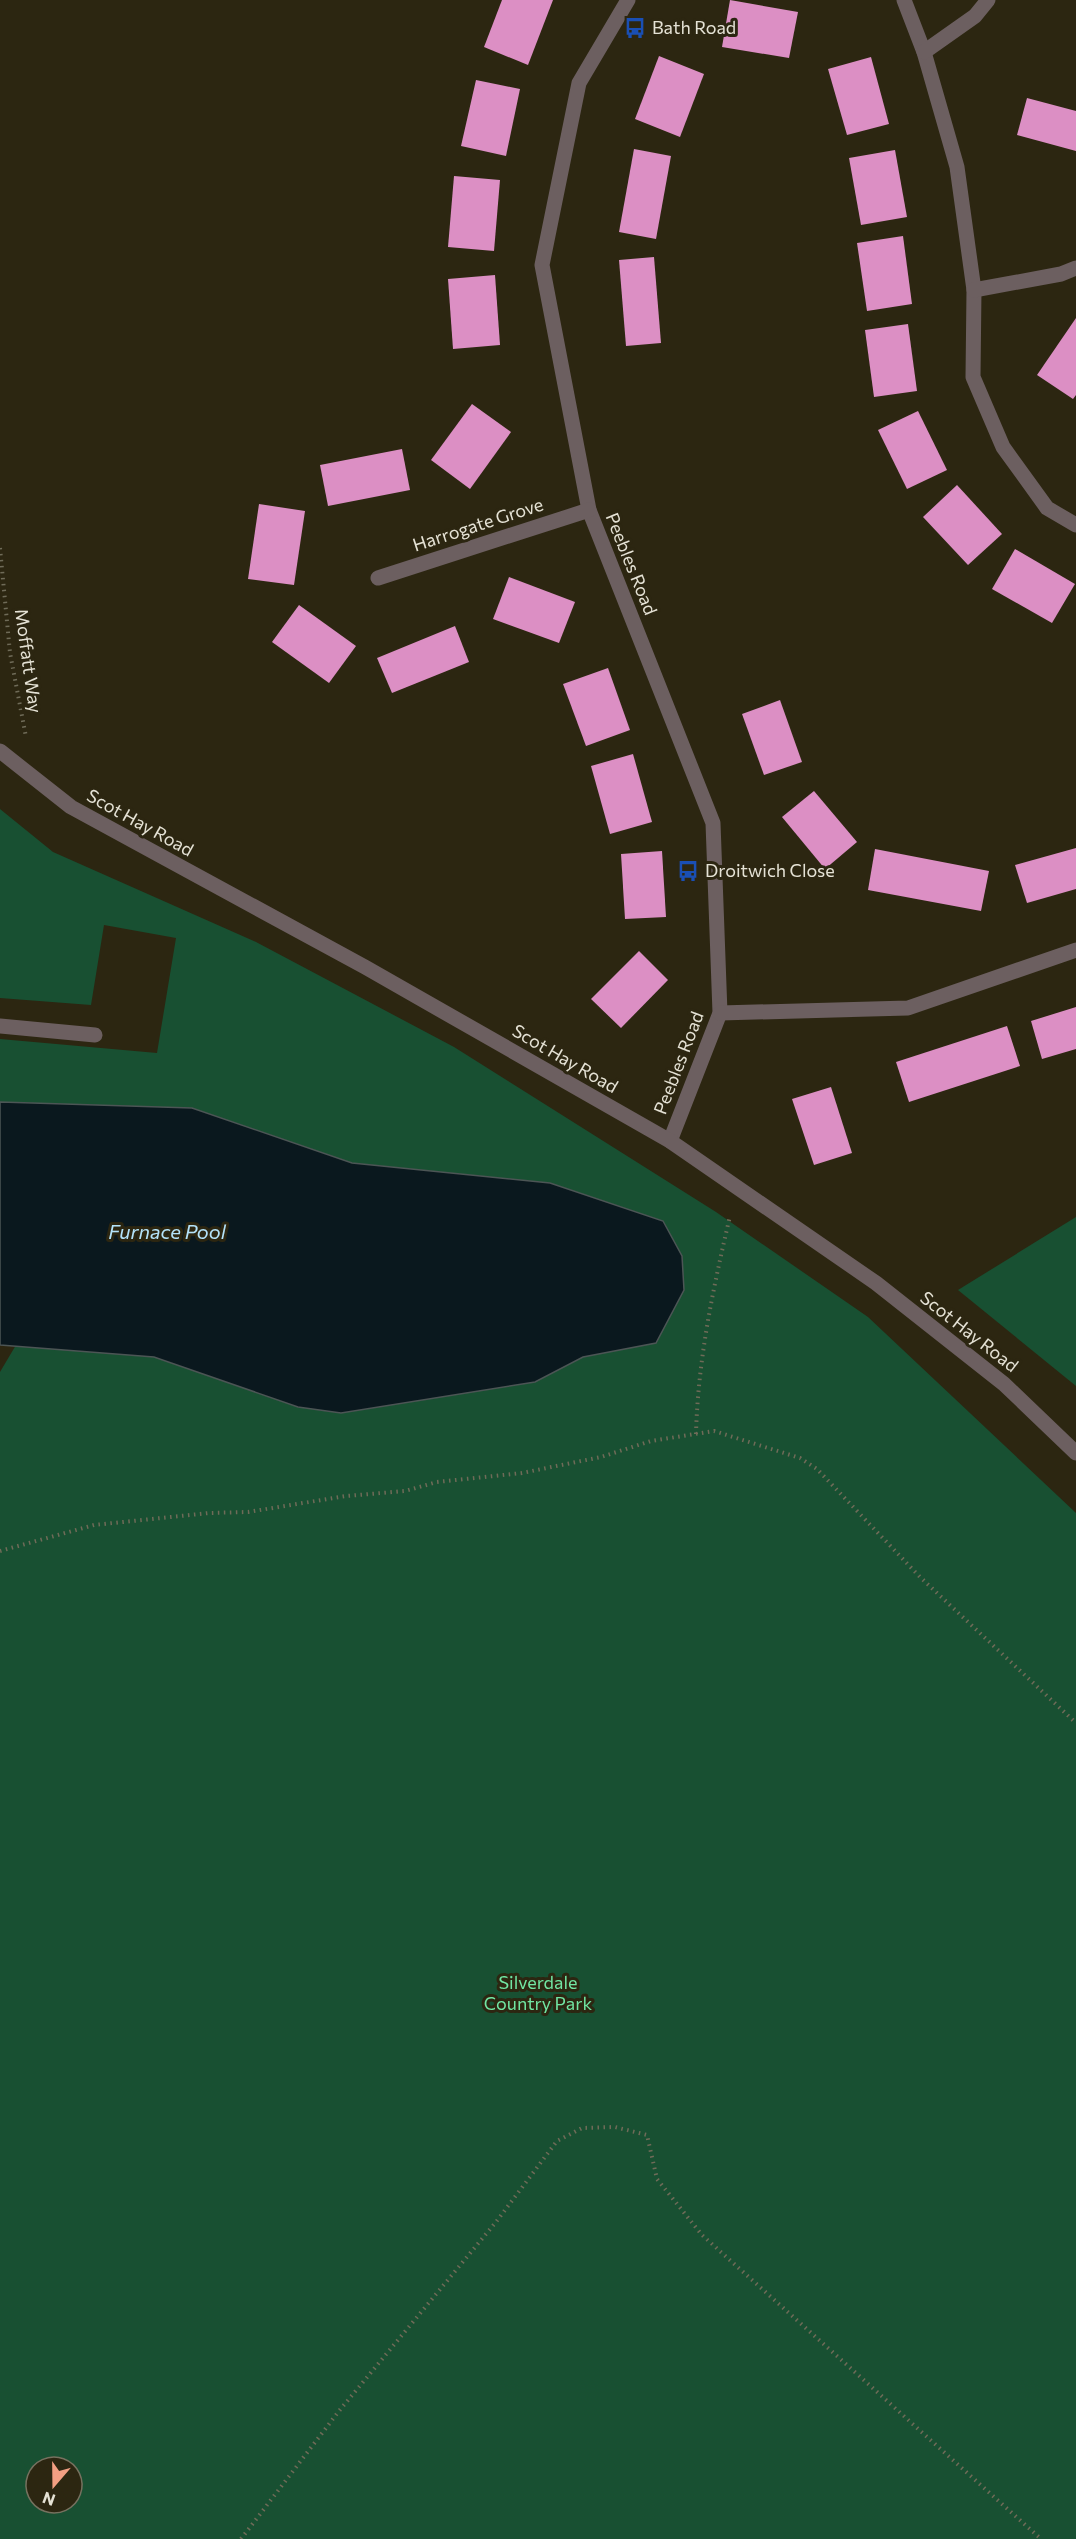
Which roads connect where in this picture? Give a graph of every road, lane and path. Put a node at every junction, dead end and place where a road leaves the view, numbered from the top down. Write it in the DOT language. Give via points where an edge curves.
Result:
graph roads {
  1 [pos="628,0"];
  2 [pos="904,0"];
  3 [pos="987,0"];
  4 [pos="924,52"];
  5 [pos="1076,268"];
  6 [pos="974,290"];
  7 [pos="589,510"];
  8 [pos="1076,525"];
  9 [pos="0,548"];
  10 [pos="378,578"];
  11 [pos="0,751"];
  12 [pos="34,778"];
  13 [pos="1076,950"];
  14 [pos="720,1013"];
  15 [pos="0,1026"];
  16 [pos="95,1035"];
  17 [pos="670,1141"];
  18 [pos="737,1186"];
  19 [pos="696,1434"];
  20 [pos="1076,1453"];
  21 [pos="0,1551"];
  22 [pos="1076,1723"];
  23 [pos="241,2539"];
  24 [pos="1041,2539"];
  1 -- 7 [label="street, Peebles Road" via="579,83 542,265"];
  2 -- 4 [label="street"];
  3 -- 4 [label="street" via="975,16"];
  4 -- 6 [label="street" via="957,167"];
  5 -- 6 [label="street"];
  6 -- 8 [label="street" via="973,377 1003,447 1047,508"];
  7 -- 10 [label="street, Harrogate Grove"];
  7 -- 14 [label="street, Peebles Road" via="713,823"];
  9 -- 12 [label="path, Moffatt Way" via="10,653"];
  11 -- 12 [label="street, Scot Hay Road"];
  12 -- 17 [label="street, Scot Hay Road" via="71,807"];
  13 -- 14 [label="street" via="908,1008"];
  14 -- 17 [label="street, Peebles Road"];
  15 -- 16 [label="street"];
  17 -- 18 [label="street, Scot Hay Road"];
  18 -- 19 [label="path" via="710,1304 697,1386"];
  18 -- 20 [label="street, Scot Hay Road" via="876,1283 1004,1383"];
  19 -- 21 [label="path" via="651,1441 601,1457 522,1473 437,1482 405,1491 248,1512 94,1526"];
  19 -- 22 [label="path" via="714,1431 800,1458 817,1469 920,1577"];
  23 -- 24 [label="path" via="557,2141 582,2128 615,2127 647,2135 657,2178 702,2235"];
}
